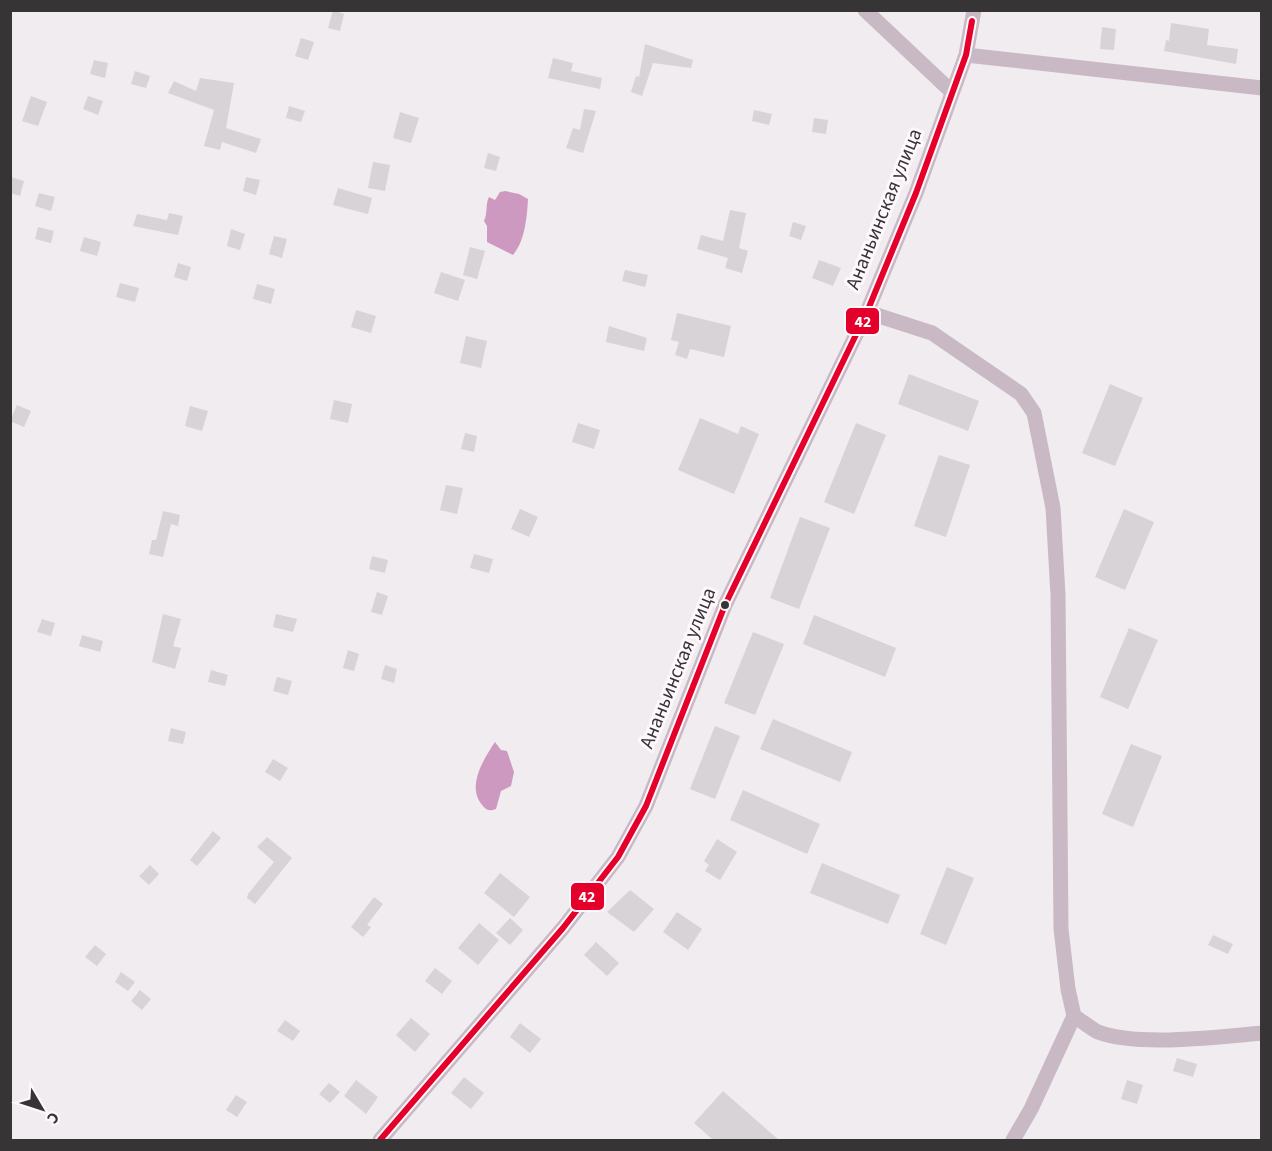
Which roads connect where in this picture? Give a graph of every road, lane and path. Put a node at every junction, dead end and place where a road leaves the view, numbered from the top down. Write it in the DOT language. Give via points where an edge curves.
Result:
graph roads {
  1 [pos="865,10"];
  2 [pos="973,16"];
  3 [pos="966,55"];
  4 [pos="1262,88"];
  5 [pos="952,92"];
  6 [pos="867,312"];
  7 [pos="1074,1016"];
  8 [pos="1262,1033"];
  9 [pos="380,1140"];
  10 [pos="1013,1140"];
  1 -- 5 [label="street"];
  2 -- 3 [label="street, Ананьинская улица"];
  3 -- 4 [label="street"];
  3 -- 5 [label="street, Ананьинская улица"];
  5 -- 6 [label="street, Ананьинская улица"];
  6 -- 7 [label="street" via="932,333 947,342 1021,394 1034,413 1053,508 1062,805 1061,930"];
  6 -- 9 [label="street, Ананьинская улица" via="725,605 646,806 618,857 563,928"];
  7 -- 8 [label="street" via="1098,1032 1134,1038 1195,1040"];
  7 -- 10 [label="street"];
}
